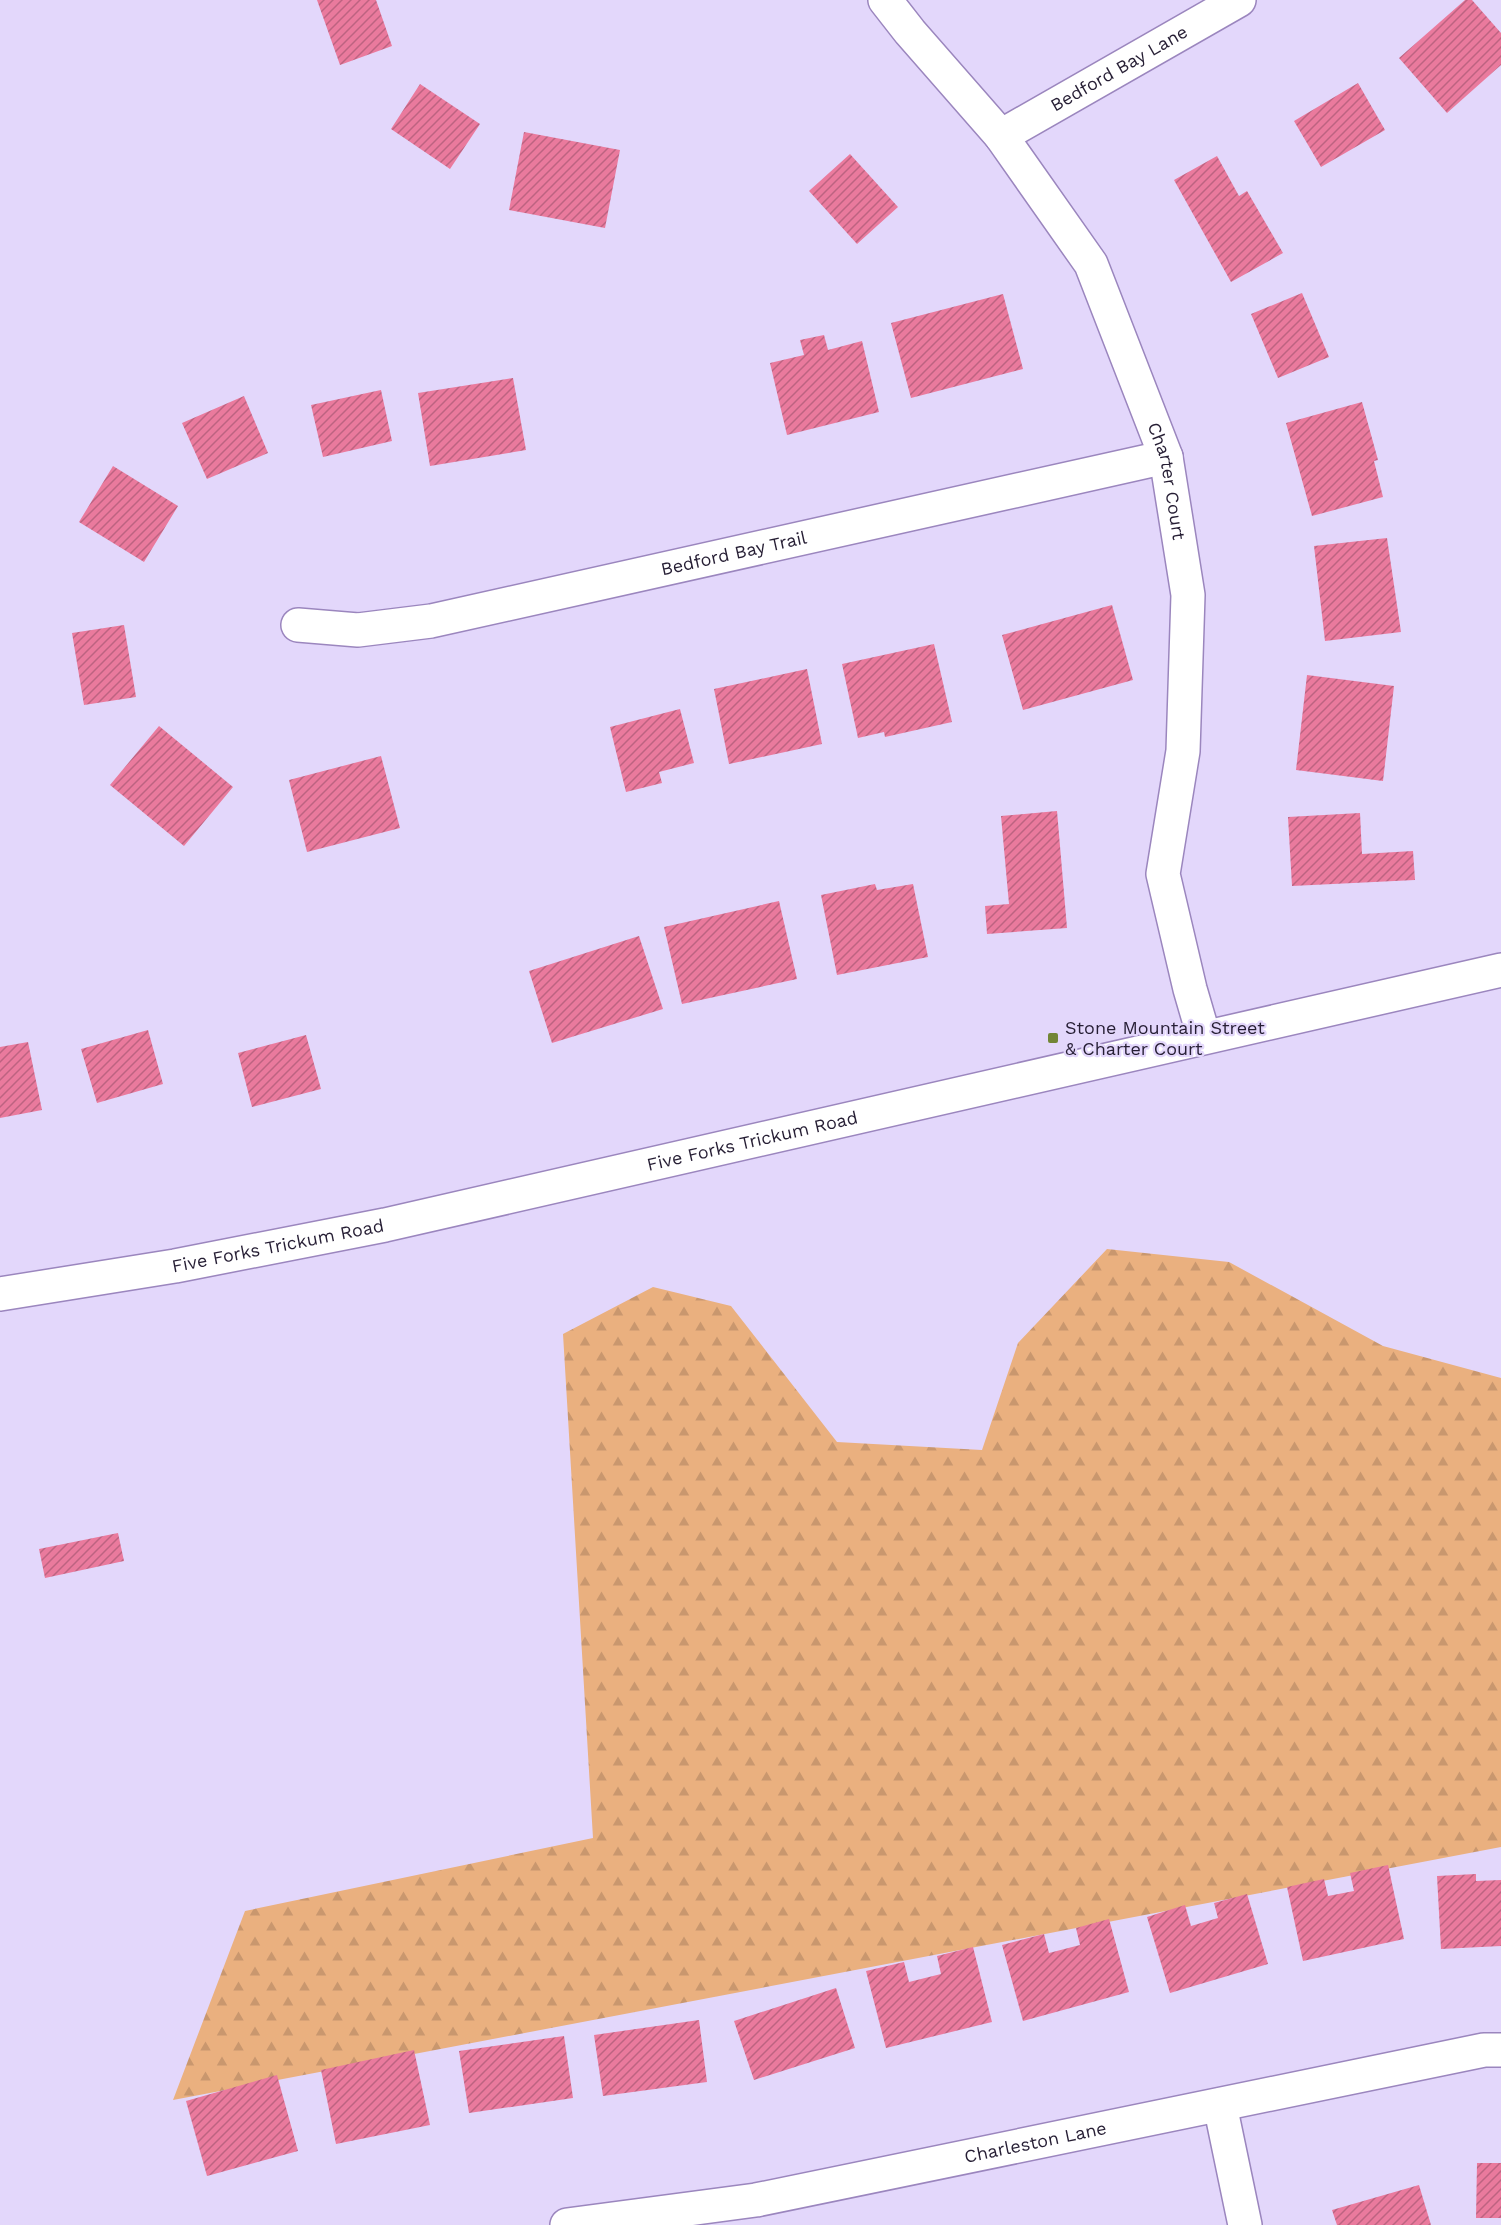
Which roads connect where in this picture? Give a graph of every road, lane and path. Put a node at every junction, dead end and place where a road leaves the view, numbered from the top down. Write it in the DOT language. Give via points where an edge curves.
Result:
graph roads {
  1 [pos="885,0"];
  2 [pos="1239,0"];
  3 [pos="1001,136"];
  4 [pos="1166,457"];
  5 [pos="298,625"];
  6 [pos="1501,970"];
  7 [pos="1204,1037"];
  8 [pos="0,1294"];
  9 [pos="1501,2050"];
  10 [pos="1220,2105"];
  11 [pos="567,2225"];
  12 [pos="1245,2225"];
  1 -- 3 [label="street, Charter Court"];
  2 -- 3 [label="street, Bedford Bay Lane"];
  3 -- 4 [label="street, Charter Court" via="1091,264"];
  4 -- 5 [label="street, Bedford Bay Trail" via="430,621 358,630"];
  4 -- 7 [label="street, Charter Court" via="1188,595 1183,751 1163,874"];
  6 -- 7 [label="street, Five Forks Trickum Road"];
  7 -- 8 [label="street, Five Forks Trickum Road" via="385,1225 175,1266"];
  9 -- 10 [label="street, Charleston Lane" via="1484,2050"];
  10 -- 11 [label="street, Charleston Lane" via="756,2200"];
  10 -- 12 [label="street"];
}
